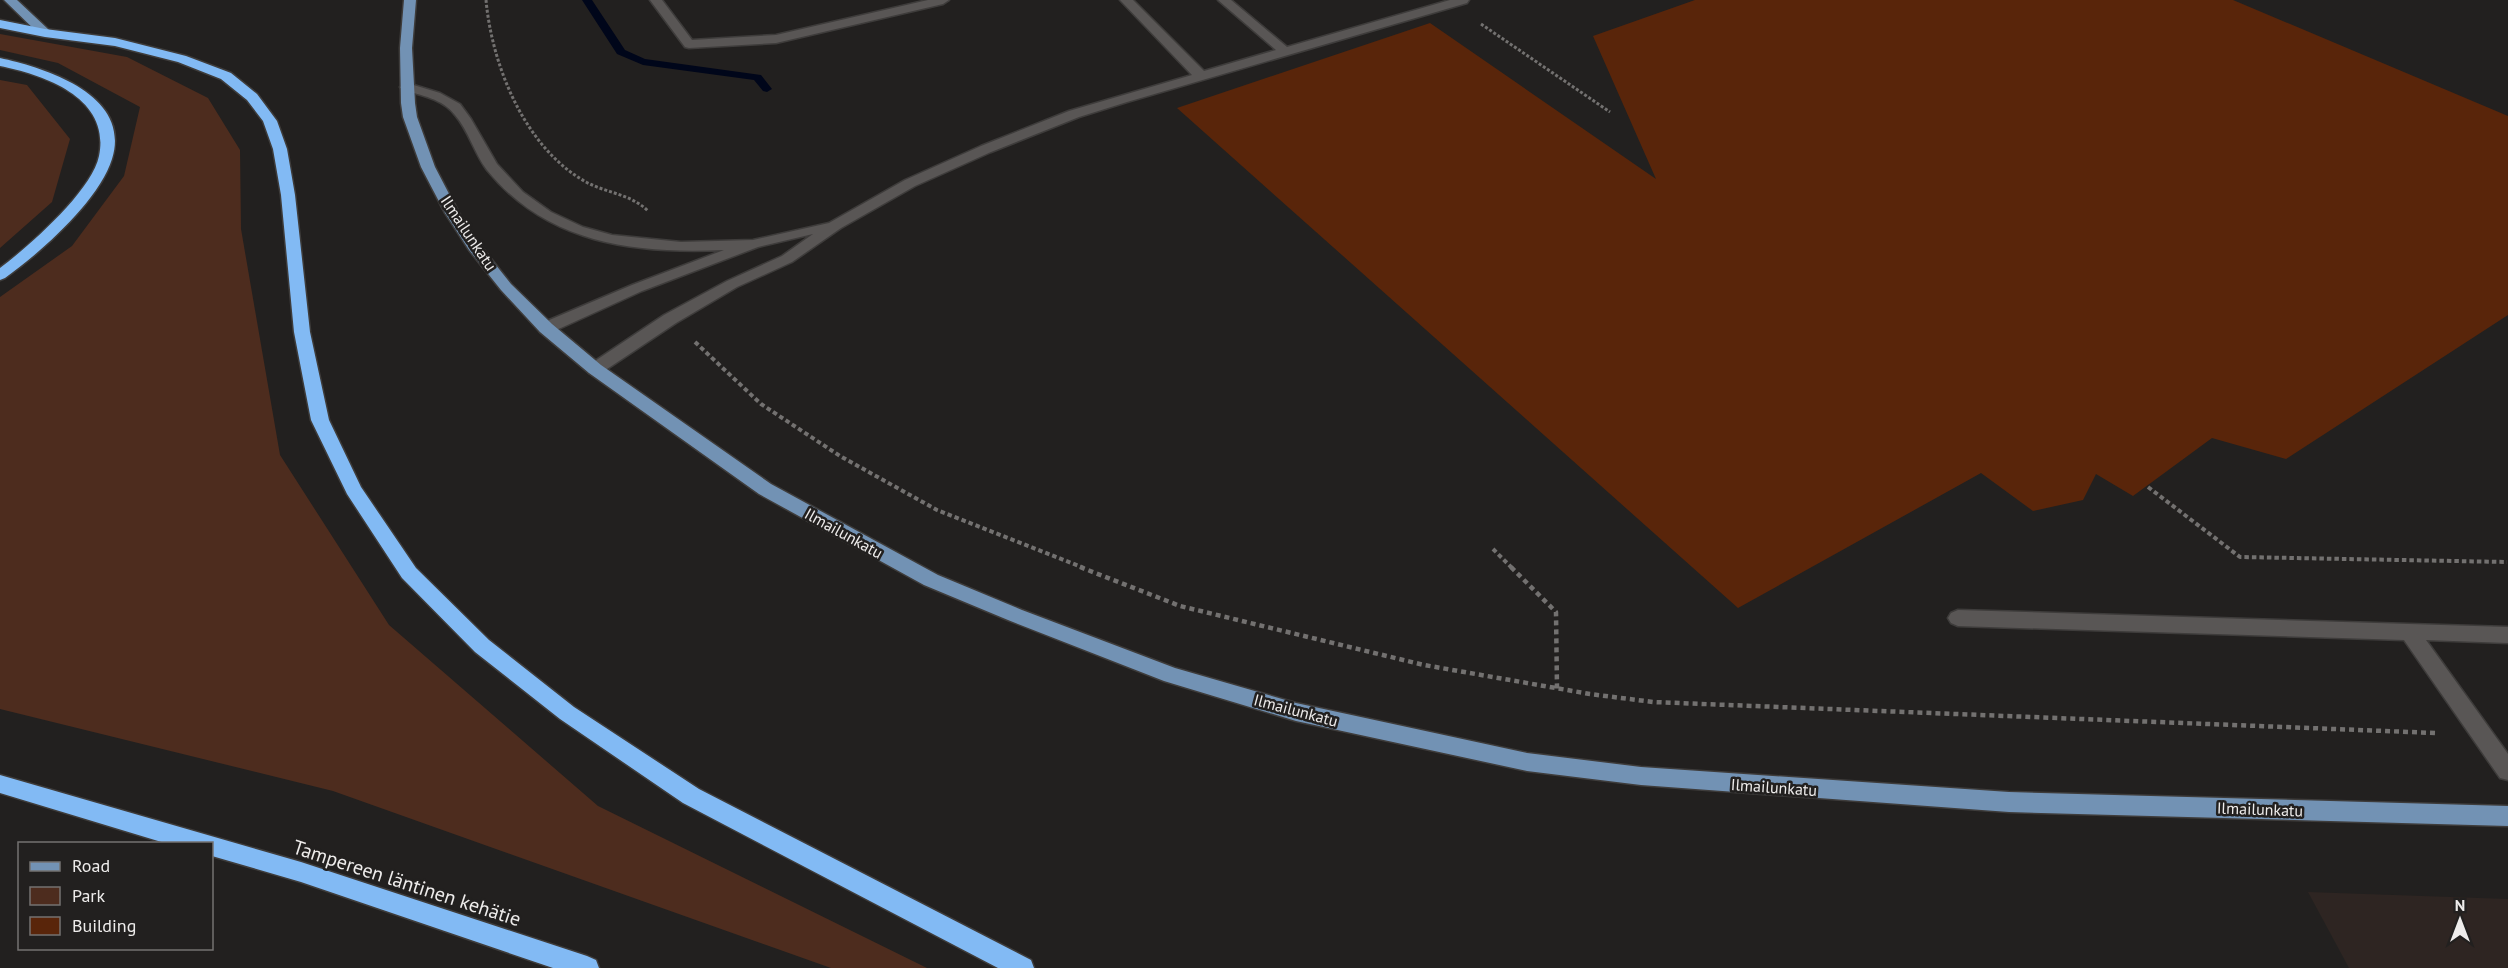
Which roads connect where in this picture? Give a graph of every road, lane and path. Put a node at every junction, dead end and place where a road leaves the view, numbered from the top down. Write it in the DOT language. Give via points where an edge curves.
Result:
graph roads {
  1 [pos="10,0"];
  2 [pos="410,0"];
  3 [pos="486,0"];
  4 [pos="656,0"];
  5 [pos="943,0"];
  6 [pos="1126,0"];
  7 [pos="1224,0"];
  8 [pos="1457,2"];
  9 [pos="0,24"];
  10 [pos="45,33"];
  11 [pos="1283,50"];
  12 [pos="0,62"];
  13 [pos="1200,75"];
  14 [pos="407,87"];
  15 [pos="1610,112"];
  16 [pos="836,225"];
  17 [pos="636,243"];
  18 [pos="753,244"];
  19 [pos="0,275"];
  20 [pos="670,319"];
  21 [pos="546,328"];
  22 [pos="595,369"];
  23 [pos="2148,487"];
  24 [pos="1493,549"];
  25 [pos="2508,563"];
  26 [pos="1958,618"];
  27 [pos="2410,633"];
  28 [pos="2508,635"];
  29 [pos="1557,689"];
  30 [pos="2481,734"];
  31 [pos="2508,771"];
  32 [pos="0,784"];
  33 [pos="2508,816"];
  34 [pos="201,842"];
  35 [pos="213,846"];
  36 [pos="587,968"];
  37 [pos="1022,968"];
  1 -- 10 [label="main road"];
  2 -- 14 [label="main road, Ilmailunkatu"];
  3 -- 17 [label="path" via="499,68 519,108 564,166 585,181 647,208 650,217"];
  4 -- 5 [label="lane" via="689,44 776,39"];
  6 -- 13 [label="lane"];
  7 -- 11 [label="lane"];
  8 -- 11 [label="lane"];
  8 -- 15 [label="path"];
  9 -- 10 [label="highway"];
  10 -- 37 [label="highway" via="115,42 182,59 226,76 252,97 270,121 280,149 288,195 302,332 320,420 353,489 408,573 482,646 567,713 691,796"];
  11 -- 13 [label="lane"];
  12 -- 19 [label="highway" via="52,76 93,101 104,120 107,141 106,158 74,207"];
  13 -- 16 [label="lane" via="1074,114 986,149 910,183"];
  14 -- 17 [label="lane" via="438,96 459,110 493,169 528,206 581,232"];
  14 -- 21 [label="main road, Ilmailunkatu" via="410,117 418,141 452,213 506,287"];
  16 -- 18 [label="lane"];
  16 -- 20 [label="lane" via="787,259"];
  17 -- 18 [label="lane" via="700,247"];
  18 -- 21 [label="lane"];
  20 -- 22 [label="lane"];
  20 -- 29 [label="path" via="761,404 840,456 937,510 1180,606 1424,665"];
  21 -- 22 [label="main road, Ilmailunkatu"];
  22 -- 33 [label="main road, Ilmailunkatu" via="765,489 931,580 1171,675 1296,712 1527,762 1641,776 2009,802"];
  23 -- 25 [label="path" via="2240,557"];
  24 -- 29 [label="path" via="1556,612"];
  26 -- 27 [label="lane"];
  27 -- 28 [label="lane"];
  27 -- 30 [label="lane"];
  29 -- 30 [label="path" via="1653,702"];
  30 -- 31 [label="lane"];
  32 -- 34 [label="highway"];
  35 -- 36 [label="highway, Tampereen läntinen kehätie"];
}
